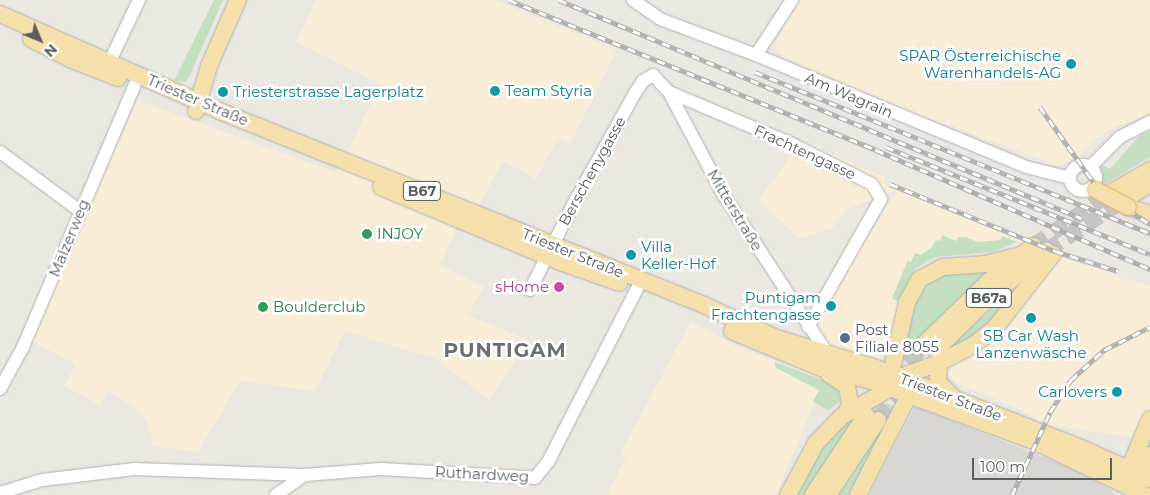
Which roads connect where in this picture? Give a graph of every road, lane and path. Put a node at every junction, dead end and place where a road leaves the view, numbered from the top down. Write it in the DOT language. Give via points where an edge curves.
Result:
graph roads {
  1 [pos="139,0"];
  2 [pos="238,0"];
  3 [pos="633,0"];
  4 [pos="792,0"];
  5 [pos="0,14"];
  6 [pos="0,25"];
  7 [pos="756,54"];
  8 [pos="109,63"];
  9 [pos="643,81"];
  10 [pos="135,85"];
  11 [pos="670,92"];
  12 [pos="198,106"];
  13 [pos="1150,122"];
  14 [pos="0,152"];
  15 [pos="1090,167"];
  16 [pos="1150,170"];
  17 [pos="1070,178"];
  18 [pos="1150,184"];
  19 [pos="1111,195"];
  20 [pos="80,210"];
  21 [pos="1150,214"];
  22 [pos="549,250"];
  23 [pos="1038,252"];
  24 [pos="637,289"];
  25 [pos="530,290"];
  26 [pos="808,327"];
  27 [pos="933,353"];
  28 [pos="824,361"];
  29 [pos="899,384"];
  30 [pos="0,389"];
  31 [pos="953,398"];
  32 [pos="847,412"];
  33 [pos="872,417"];
  34 [pos="1150,419"];
  35 [pos="849,449"];
  36 [pos="1150,455"];
  37 [pos="305,475"];
  38 [pos="1140,475"];
  39 [pos="1139,492"];
  40 [pos="0,493"];
  41 [pos="276,495"];
  42 [pos="788,495"];
  43 [pos="814,495"];
  44 [pos="828,495"];
  45 [pos="858,495"];
  1 -- 8 [label="street"];
  2 -- 12 [label="main road" via="208,66"];
  3 -- 7 [label="street, Am Wagrain" via="653,16"];
  4 -- 7 [label="street"];
  5 -- 8 [label="main road, Triester Straße / B67"];
  6 -- 10 [label="main road, Triester Straße / B67" via="70,60"];
  7 -- 17 [label="street, Am Wagrain" via="1026,167"];
  8 -- 12 [label="main road, Triester Straße / B67"];
  9 -- 11 [label="street, Mitterstraße" via="653,75"];
  9 -- 22 [label="street, Berschenygasse"];
  10 -- 12 [label="main road, Triester Straße / B67"];
  10 -- 20 [label="street, Mälzerweg"];
  11 -- 26 [label="street, Mitterstraße" via="723,194"];
  11 -- 26 [label="street, Frachtengasse" via="855,174 877,191 881,199"];
  12 -- 22 [label="main road, Triester Straße / B67"];
  13 -- 15 [label="street" via="1120,137"];
  14 -- 20 [label="street"];
  15 -- 17 [label="street" via="1076,167"];
  15 -- 19 [label="street"];
  16 -- 19 [label="main road"];
  17 -- 19 [label="street, Am Wagrain" via="1079,191"];
  18 -- 19 [label="main road"];
  19 -- 21 [label="main road"];
  20 -- 30 [label="street, Mälzerweg" via="23,347"];
  22 -- 24 [label="main road, Triester Straße / B67"];
  22 -- 25 [label="street, Berschenygasse"];
  22 -- 28 [label="main road, Triester Straße / B67" via="776,338"];
  23 -- 27 [label="main road, B67a"];
  23 -- 27 [label="main road, B67a"];
  23 -- 27 [label="main road" via="995,328"];
  23 -- 29 [label="main road" via="985,264 943,267 920,279 907,302"];
  24 -- 28 [label="main road, Triester Straße / B67"];
  24 -- 37 [label="street, Ruthardweg" via="548,462 535,478 381,469"];
  26 -- 28 [label="street, Mitterstraße"];
  27 -- 29 [label="main road"];
  27 -- 31 [label="main road" via="938,382"];
  28 -- 29 [label="main road, Triester Straße / B67"];
  28 -- 29 [label="main road, Triester Straße / B67" via="871,381"];
  28 -- 32 [label="main road" via="847,386 850,403"];
  29 -- 31 [label="main road, Triester Straße / B67"];
  29 -- 32 [label="main road"];
  29 -- 39 [label="main road, Triester Straße / B67" via="1036,442"];
  29 -- 45 [label="main road"];
  31 -- 38 [label="main road, Triester Straße / B67"];
  32 -- 42 [label="main road" via="816,443"];
  33 -- 35 [label="main road"];
  34 -- 38 [label="main road"];
  35 -- 43 [label="main road"];
  35 -- 44 [label="main road"];
  36 -- 38 [label="main road"];
  37 -- 40 [label="street, Ruthardweg" via="134,469 42,480"];
  37 -- 41 [label="street"];
  38 -- 39 [label="main road"];
}
